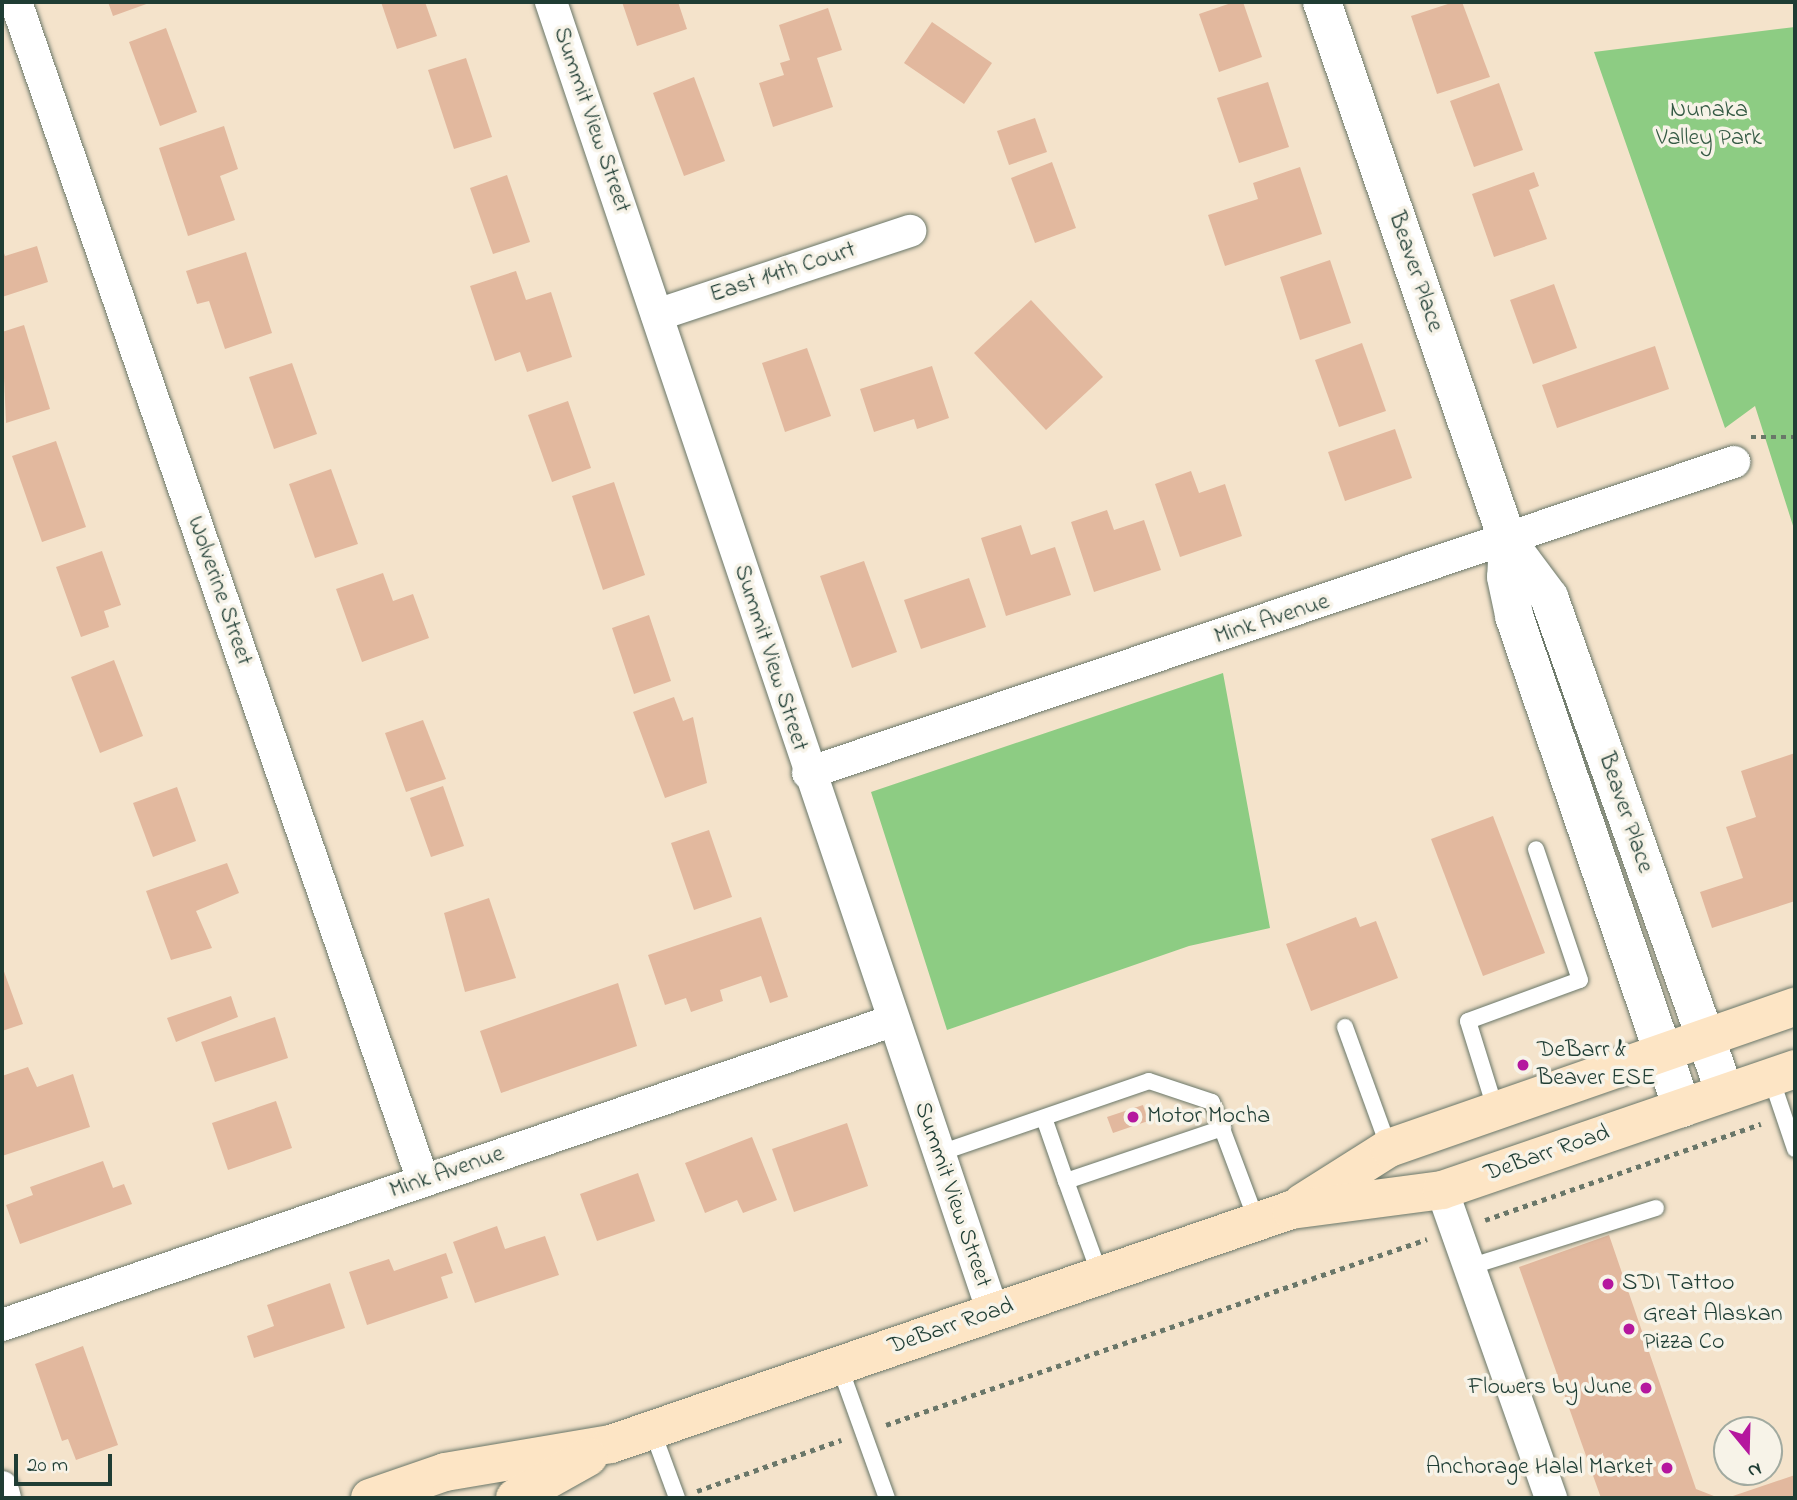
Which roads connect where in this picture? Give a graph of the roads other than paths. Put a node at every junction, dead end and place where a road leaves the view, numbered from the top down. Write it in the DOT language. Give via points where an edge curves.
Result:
graph roads {
  1 [pos="16,2"];
  2 [pos="551,2"];
  3 [pos="1322,2"];
  4 [pos="910,231"];
  5 [pos="657,315"];
  6 [pos="1734,462"];
  7 [pos="1508,542"];
  8 [pos="808,773"];
  9 [pos="1536,849"];
  10 [pos="1795,1007"];
  11 [pos="892,1021"];
  12 [pos="1345,1027"];
  13 [pos="1705,1038"];
  14 [pos="1661,1053"];
  15 [pos="1783,1073"];
  16 [pos="1726,1093"];
  17 [pos="1682,1108"];
  18 [pos="1496,1111"];
  19 [pos="1044,1118"];
  20 [pos="1223,1128"];
  21 [pos="1389,1148"];
  22 [pos="1795,1149"];
  23 [pos="937,1154"];
  24 [pos="423,1181"];
  25 [pos="1066,1181"];
  26 [pos="1442,1190"];
  27 [pos="1656,1208"];
  28 [pos="1274,1216"];
  29 [pos="1469,1267"];
  30 [pos="1100,1275"];
  31 [pos="993,1312"];
  32 [pos="2,1325"];
  33 [pos="839,1365"];
  34 [pos="652,1430"];
  35 [pos="611,1444"];
  36 [pos="2,1487"];
  37 [pos="5,1498"];
  38 [pos="370,1498"];
  39 [pos="515,1498"];
  40 [pos="677,1498"];
  41 [pos="887,1498"];
  42 [pos="1551,1498"];
  1 -- 24 [label="street, Wolverine Street"];
  2 -- 5 [label="street, Summit View Street"];
  3 -- 7 [label="street, Beaver Place"];
  4 -- 5 [label="street, East 14th Court"];
  5 -- 8 [label="street, Summit View Street"];
  6 -- 7 [label="street, Mink Avenue"];
  7 -- 8 [label="street, Mink Avenue"];
  7 -- 13 [label="street, Beaver Place" via="1549,597"];
  7 -- 14 [label="street, Beaver Place" via="1506,577 1514,616"];
  8 -- 11 [label="street, Summit View Street"];
  9 -- 18 [label="lane" via="1580,979 1468,1021"];
  10 -- 13 [label="main road, DeBarr Road"];
  11 -- 23 [label="street, Summit View Street"];
  11 -- 24 [label="street, Mink Avenue"];
  12 -- 21 [label="lane"];
  13 -- 14 [label="main road, DeBarr Road"];
  13 -- 16 [label="street, Beaver Place"];
  14 -- 17 [label="street, Beaver Place"];
  14 -- 18 [label="main road, DeBarr Road"];
  15 -- 16 [label="main road, DeBarr Road"];
  15 -- 22 [label="lane" via="1784,1116"];
  16 -- 17 [label="main road, DeBarr Road"];
  17 -- 26 [label="main road, DeBarr Road"];
  18 -- 21 [label="main road, DeBarr Road"];
  19 -- 20 [label="lane" via="1149,1081 1212,1102"];
  19 -- 23 [label="lane"];
  19 -- 25 [label="lane"];
  20 -- 25 [label="lane"];
  20 -- 28 [label="lane"];
  21 -- 28 [label="main road, DeBarr Road"];
  23 -- 31 [label="street, Summit View Street"];
  24 -- 32 [label="street, Mink Avenue"];
  25 -- 30 [label="lane"];
  26 -- 28 [label="main road, DeBarr Road"];
  26 -- 29 [label="street"];
  27 -- 29 [label="lane"];
  28 -- 30 [label="main road, DeBarr Road"];
  29 -- 42 [label="street"];
  30 -- 31 [label="main road, DeBarr Road"];
  31 -- 33 [label="main road, DeBarr Road"];
  33 -- 34 [label="main road, DeBarr Road"];
  33 -- 41 [label="lane"];
  34 -- 35 [label="main road, DeBarr Road"];
  34 -- 40 [label="lane"];
  35 -- 38 [label="main road, DeBarr Road" via="445,1472"];
  35 -- 39 [label="main road, DeBarr Road"];
  36 -- 37 [label="street"];
}
